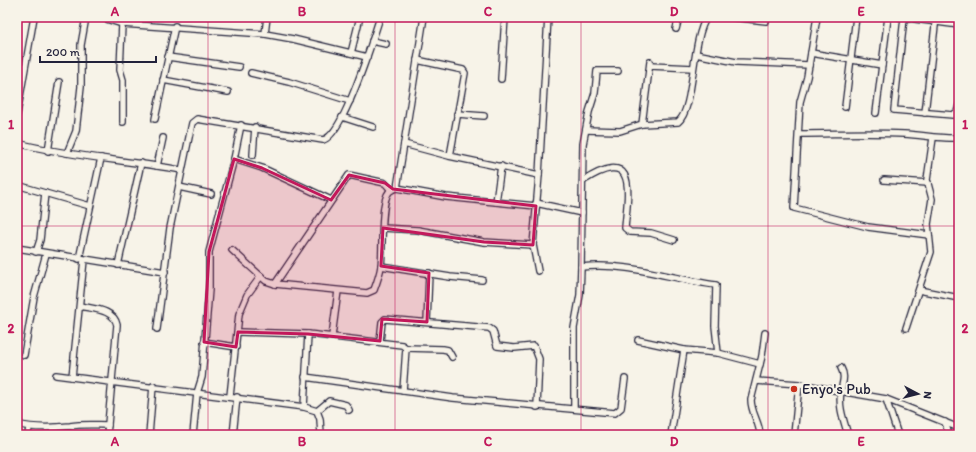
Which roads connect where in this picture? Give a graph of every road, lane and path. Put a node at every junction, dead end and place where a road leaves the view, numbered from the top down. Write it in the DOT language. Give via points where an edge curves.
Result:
graph roads {
  1 [pos="34,17"];
  2 [pos="86,17"];
  3 [pos="100,17"];
  4 [pos="267,17"];
  5 [pos="360,17"];
  6 [pos="380,17"];
  7 [pos="424,17"];
  8 [pos="505,17"];
  9 [pos="548,17"];
  10 [pos="679,17"];
  11 [pos="707,17"];
  12 [pos="731,17"];
  13 [pos="817,17"];
  14 [pos="856,17"];
  15 [pos="888,17"];
  16 [pos="902,17"];
  17 [pos="936,19"];
  18 [pos="766,21"];
  19 [pos="122,24"];
  20 [pos="959,25"];
  21 [pos="175,26"];
  22 [pos="676,29"];
  23 [pos="265,34"];
  24 [pos="372,41"];
  25 [pos="386,44"];
  26 [pos="351,53"];
  27 [pos="811,53"];
  28 [pos="696,54"];
  29 [pos="168,57"];
  30 [pos="367,57"];
  31 [pos="851,59"];
  32 [pos="418,60"];
  33 [pos="809,65"];
  34 [pos="882,65"];
  35 [pos="238,67"];
  36 [pos="693,68"];
  37 [pos="618,71"];
  38 [pos="251,74"];
  39 [pos="501,79"];
  40 [pos="163,80"];
  41 [pos="59,82"];
  42 [pos="228,92"];
  43 [pos="350,101"];
  44 [pos="845,106"];
  45 [pos="959,106"];
  46 [pos="876,113"];
  47 [pos="924,113"];
  48 [pos="17,114"];
  49 [pos="457,114"];
  50 [pos="484,116"];
  51 [pos="342,117"];
  52 [pos="156,119"];
  53 [pos="123,122"];
  54 [pos="642,124"];
  55 [pos="240,125"];
  56 [pos="255,127"];
  57 [pos="373,127"];
  58 [pos="586,130"];
  59 [pos="800,134"];
  60 [pos="163,138"];
  61 [pos="933,138"];
  62 [pos="959,138"];
  63 [pos="17,143"];
  64 [pos="404,144"];
  65 [pos="48,151"];
  66 [pos="67,153"];
  67 [pos="253,155"];
  68 [pos="450,156"];
  69 [pos="101,158"];
  70 [pos="234,159"];
  71 [pos="140,163"];
  72 [pos="157,166"];
  73 [pos="501,166"];
  74 [pos="181,170"];
  75 [pos="539,175"];
  76 [pos="884,180"];
  77 [pos="583,181"];
  78 [pos="928,183"];
  79 [pos="17,186"];
  80 [pos="179,187"];
  81 [pos="394,189"];
  82 [pos="45,193"];
  83 [pos="211,194"];
  84 [pos="331,200"];
  85 [pos="496,202"];
  86 [pos="536,205"];
  87 [pos="90,206"];
  88 [pos="582,213"];
  89 [pos="383,228"];
  90 [pos="929,235"];
  91 [pos="674,240"];
  92 [pos="533,245"];
  93 [pos="17,248"];
  94 [pos="232,250"];
  95 [pos="36,252"];
  96 [pos="46,254"];
  97 [pos="82,260"];
  98 [pos="118,265"];
  99 [pos="381,266"];
  100 [pos="581,267"];
  101 [pos="538,271"];
  102 [pos="165,272"];
  103 [pos="429,273"];
  104 [pos="261,276"];
  105 [pos="482,280"];
  106 [pos="275,284"];
  107 [pos="919,290"];
  108 [pos="338,291"];
  109 [pos="959,298"];
  110 [pos="80,306"];
  111 [pos="427,322"];
  112 [pos="906,328"];
  113 [pos="157,329"];
  114 [pos="238,332"];
  115 [pos="765,333"];
  116 [pos="308,334"];
  117 [pos="332,336"];
  118 [pos="638,340"];
  119 [pos="204,342"];
  120 [pos="380,342"];
  121 [pos="236,347"];
  122 [pos="406,348"];
  123 [pos="684,350"];
  124 [pos="718,353"];
  125 [pos="24,355"];
  126 [pos="452,357"];
  127 [pos="760,364"];
  128 [pos="841,368"];
  129 [pos="56,374"];
  130 [pos="72,377"];
  131 [pos="305,377"];
  132 [pos="625,379"];
  133 [pos="756,381"];
  134 [pos="112,383"];
  135 [pos="799,384"];
  136 [pos="153,386"];
  137 [pos="841,390"];
  138 [pos="403,391"];
  139 [pos="197,393"];
  140 [pos="230,396"];
  141 [pos="237,397"];
  142 [pos="886,399"];
  143 [pos="304,407"];
  144 [pos="537,407"];
  145 [pos="574,409"];
  146 [pos="349,410"];
  147 [pos="316,411"];
  148 [pos="945,422"];
  149 [pos="17,424"];
  150 [pos="108,425"];
  151 [pos="29,428"];
  152 [pos="56,428"];
  153 [pos="959,428"];
  154 [pos="28,435"];
  155 [pos="58,435"];
  156 [pos="107,435"];
  157 [pos="149,435"];
  158 [pos="193,435"];
  159 [pos="233,435"];
  160 [pos="321,435"];
  161 [pos="671,435"];
  162 [pos="760,435"];
  163 [pos="794,435"];
  164 [pos="848,435"];
  165 [pos="898,435"];
  166 [pos="949,435"];
  1 -- 48 [label="street"];
  2 -- 66 [label="street" via="80,45 81,87 76,131"];
  3 -- 19 [label="street"];
  4 -- 23 [label="street"];
  5 -- 26 [label="street"];
  6 -- 24 [label="street"];
  7 -- 32 [label="street"];
  8 -- 39 [label="street"];
  9 -- 75 [label="street"];
  10 -- 22 [label="street"];
  11 -- 28 [label="street"];
  12 -- 18 [label="street"];
  13 -- 27 [label="street"];
  14 -- 31 [label="street"];
  15 -- 34 [label="street"];
  16 -- 17 [label="street"];
  16 -- 47 [label="street" via="894,108 896,111"];
  17 -- 20 [label="street"];
  17 -- 47 [label="street"];
  19 -- 21 [label="street"];
  19 -- 53 [label="street" via="120,70 123,80"];
  21 -- 23 [label="street"];
  21 -- 29 [label="street"];
  23 -- 26 [label="street"];
  24 -- 25 [label="street"];
  24 -- 30 [label="street"];
  26 -- 30 [label="street"];
  27 -- 31 [label="street"];
  27 -- 33 [label="street"];
  28 -- 33 [label="street" via="736,62"];
  28 -- 36 [label="street"];
  29 -- 35 [label="street"];
  29 -- 40 [label="street"];
  30 -- 43 [label="street"];
  31 -- 34 [label="street"];
  31 -- 44 [label="street"];
  32 -- 49 [label="street" via="464,71"];
  32 -- 64 [label="street"];
  33 -- 59 [label="street" via="800,102"];
  34 -- 46 [label="street"];
  36 -- 54 [label="street" via="682,120"];
  36 -- 54 [label="street" via="650,64"];
  37 -- 58 [label="street" via="597,71 595,93"];
  38 -- 43 [label="street" via="289,82"];
  40 -- 42 [label="street"];
  40 -- 52 [label="street"];
  41 -- 65 [label="street"];
  43 -- 51 [label="street"];
  45 -- 47 [label="street" via="955,114"];
  49 -- 50 [label="street"];
  49 -- 68 [label="street"];
  51 -- 56 [label="street" via="335,132 323,140"];
  51 -- 57 [label="street"];
  54 -- 58 [label="street" via="620,131"];
  55 -- 56 [label="street"];
  55 -- 70 [label="street"];
  55 -- 74 [label="street" via="194,120"];
  56 -- 67 [label="street"];
  58 -- 77 [label="street" via="583,144"];
  59 -- 61 [label="street" via="890,134"];
  59 -- 90 [label="street" via="794,208 868,227"];
  60 -- 72 [label="street"];
  61 -- 62 [label="street"];
  61 -- 78 [label="street"];
  63 -- 65 [label="street"];
  64 -- 68 [label="street"];
  64 -- 81 [label="street"];
  65 -- 66 [label="street"];
  66 -- 69 [label="street"];
  68 -- 73 [label="street"];
  69 -- 71 [label="street"];
  69 -- 87 [label="street"];
  70 -- 84 [label="street" via="262,168"];
  70 -- 119 [label="street" via="209,252 209,289"];
  71 -- 72 [label="street"];
  71 -- 98 [label="street"];
  72 -- 74 [label="street"];
  73 -- 75 [label="street"];
  73 -- 85 [label="street"];
  74 -- 80 [label="street"];
  75 -- 86 [label="street"];
  76 -- 78 [label="street"];
  77 -- 88 [label="street"];
  77 -- 91 [label="street" via="601,171 621,171 626,177 629,193 625,228 630,232 651,233"];
  78 -- 90 [label="street" via="932,199"];
  79 -- 82 [label="street"];
  80 -- 83 [label="street"];
  80 -- 102 [label="street" via="170,228"];
  81 -- 84 [label="street" via="385,183 349,175"];
  81 -- 85 [label="street"];
  81 -- 89 [label="street" via="388,192 386,198"];
  82 -- 87 [label="street"];
  82 -- 95 [label="street" via="40,240"];
  84 -- 106 [label="street"];
  85 -- 86 [label="street"];
  86 -- 88 [label="street"];
  86 -- 92 [label="street"];
  87 -- 97 [label="street"];
  88 -- 100 [label="street"];
  89 -- 92 [label="street" via="418,230 484,242"];
  89 -- 99 [label="street"];
  90 -- 107 [label="street" via="931,252"];
  92 -- 101 [label="street"];
  93 -- 95 [label="street"];
  94 -- 104 [label="street"];
  95 -- 96 [label="street"];
  96 -- 97 [label="street"];
  96 -- 125 [label="street" via="34,297"];
  97 -- 98 [label="street"];
  97 -- 110 [label="street"];
  98 -- 102 [label="street"];
  99 -- 103 [label="street"];
  99 -- 108 [label="street" via="371,293"];
  100 -- 124 [label="street" via="602,265 625,268 716,285 715,326"];
  100 -- 145 [label="street" via="580,295 574,328"];
  102 -- 113 [label="street"];
  103 -- 105 [label="street"];
  103 -- 111 [label="street"];
  104 -- 106 [label="street"];
  104 -- 114 [label="street" via="241,308"];
  106 -- 108 [label="street"];
  107 -- 109 [label="street"];
  107 -- 112 [label="street"];
  108 -- 117 [label="street"];
  110 -- 130 [label="street"];
  110 -- 134 [label="street" via="112,314 116,318"];
  111 -- 120 [label="street" via="384,319"];
  111 -- 144 [label="street" via="490,328 497,346 535,346 539,359"];
  114 -- 116 [label="street"];
  114 -- 121 [label="street"];
  115 -- 127 [label="street"];
  116 -- 117 [label="street"];
  116 -- 131 [label="street"];
  117 -- 120 [label="street"];
  118 -- 123 [label="street"];
  119 -- 121 [label="street"];
  119 -- 139 [label="street" via="202,377"];
  120 -- 122 [label="street" via="402,344"];
  121 -- 140 [label="street"];
  122 -- 126 [label="street" via="443,349 448,350"];
  122 -- 138 [label="street"];
  123 -- 124 [label="street"];
  123 -- 161 [label="street"];
  124 -- 127 [label="street"];
  127 -- 133 [label="street"];
  128 -- 137 [label="street" via="844,377"];
  129 -- 130 [label="street"];
  130 -- 134 [label="street"];
  131 -- 138 [label="street"];
  131 -- 143 [label="street"];
  132 -- 145 [label="street" via="619,411 615,413"];
  133 -- 135 [label="street"];
  133 -- 162 [label="street" via="751,407 759,425"];
  134 -- 136 [label="street"];
  134 -- 150 [label="street"];
  135 -- 137 [label="street"];
  135 -- 163 [label="street"];
  136 -- 139 [label="street"];
  136 -- 157 [label="street"];
  137 -- 142 [label="street"];
  137 -- 164 [label="street" via="840,406"];
  138 -- 144 [label="street"];
  139 -- 140 [label="street"];
  139 -- 158 [label="street"];
  140 -- 141 [label="street"];
  141 -- 143 [label="street"];
  141 -- 159 [label="street"];
  142 -- 148 [label="street"];
  142 -- 165 [label="street"];
  143 -- 147 [label="street"];
  144 -- 145 [label="street"];
  146 -- 147 [label="street" via="346,405 329,401"];
  147 -- 160 [label="street" via="320,419"];
  148 -- 153 [label="street"];
  148 -- 166 [label="street"];
  149 -- 151 [label="street"];
  150 -- 152 [label="street"];
  150 -- 156 [label="street"];
  151 -- 152 [label="street"];
  151 -- 154 [label="street"];
  152 -- 155 [label="street"];
}
